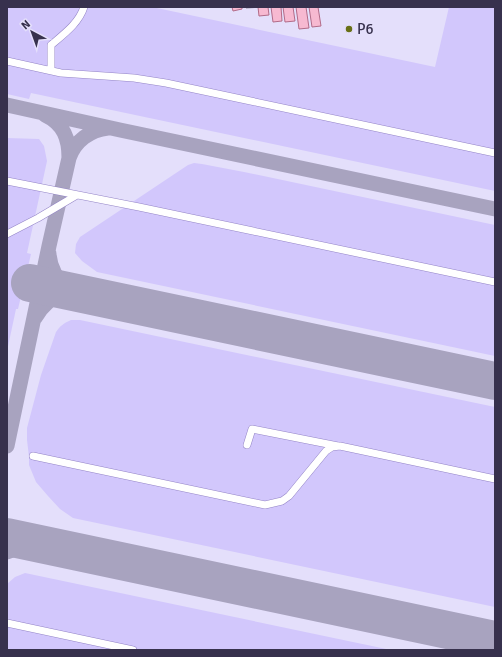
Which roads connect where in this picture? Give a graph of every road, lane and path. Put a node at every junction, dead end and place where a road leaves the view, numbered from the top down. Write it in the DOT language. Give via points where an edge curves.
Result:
graph roads {
  1 [pos="84,7"];
  2 [pos="7,61"];
  3 [pos="51,70"];
  4 [pos="495,153"];
  5 [pos="7,181"];
  6 [pos="77,195"];
  7 [pos="7,234"];
  8 [pos="495,282"];
  9 [pos="247,445"];
  10 [pos="340,446"];
  11 [pos="33,456"];
  12 [pos="495,478"];
  13 [pos="7,623"];
  14 [pos="133,650"];
  1 -- 3 [label="lane" via="82,15 51,45"];
  2 -- 3 [label="lane"];
  3 -- 4 [label="lane" via="166,83"];
  5 -- 6 [label="lane"];
  6 -- 7 [label="lane"];
  6 -- 8 [label="lane"];
  9 -- 10 [label="lane" via="252,429"];
  10 -- 11 [label="lane" via="326,451 285,499 265,505"];
  10 -- 12 [label="lane"];
  13 -- 14 [label="lane"];
}
